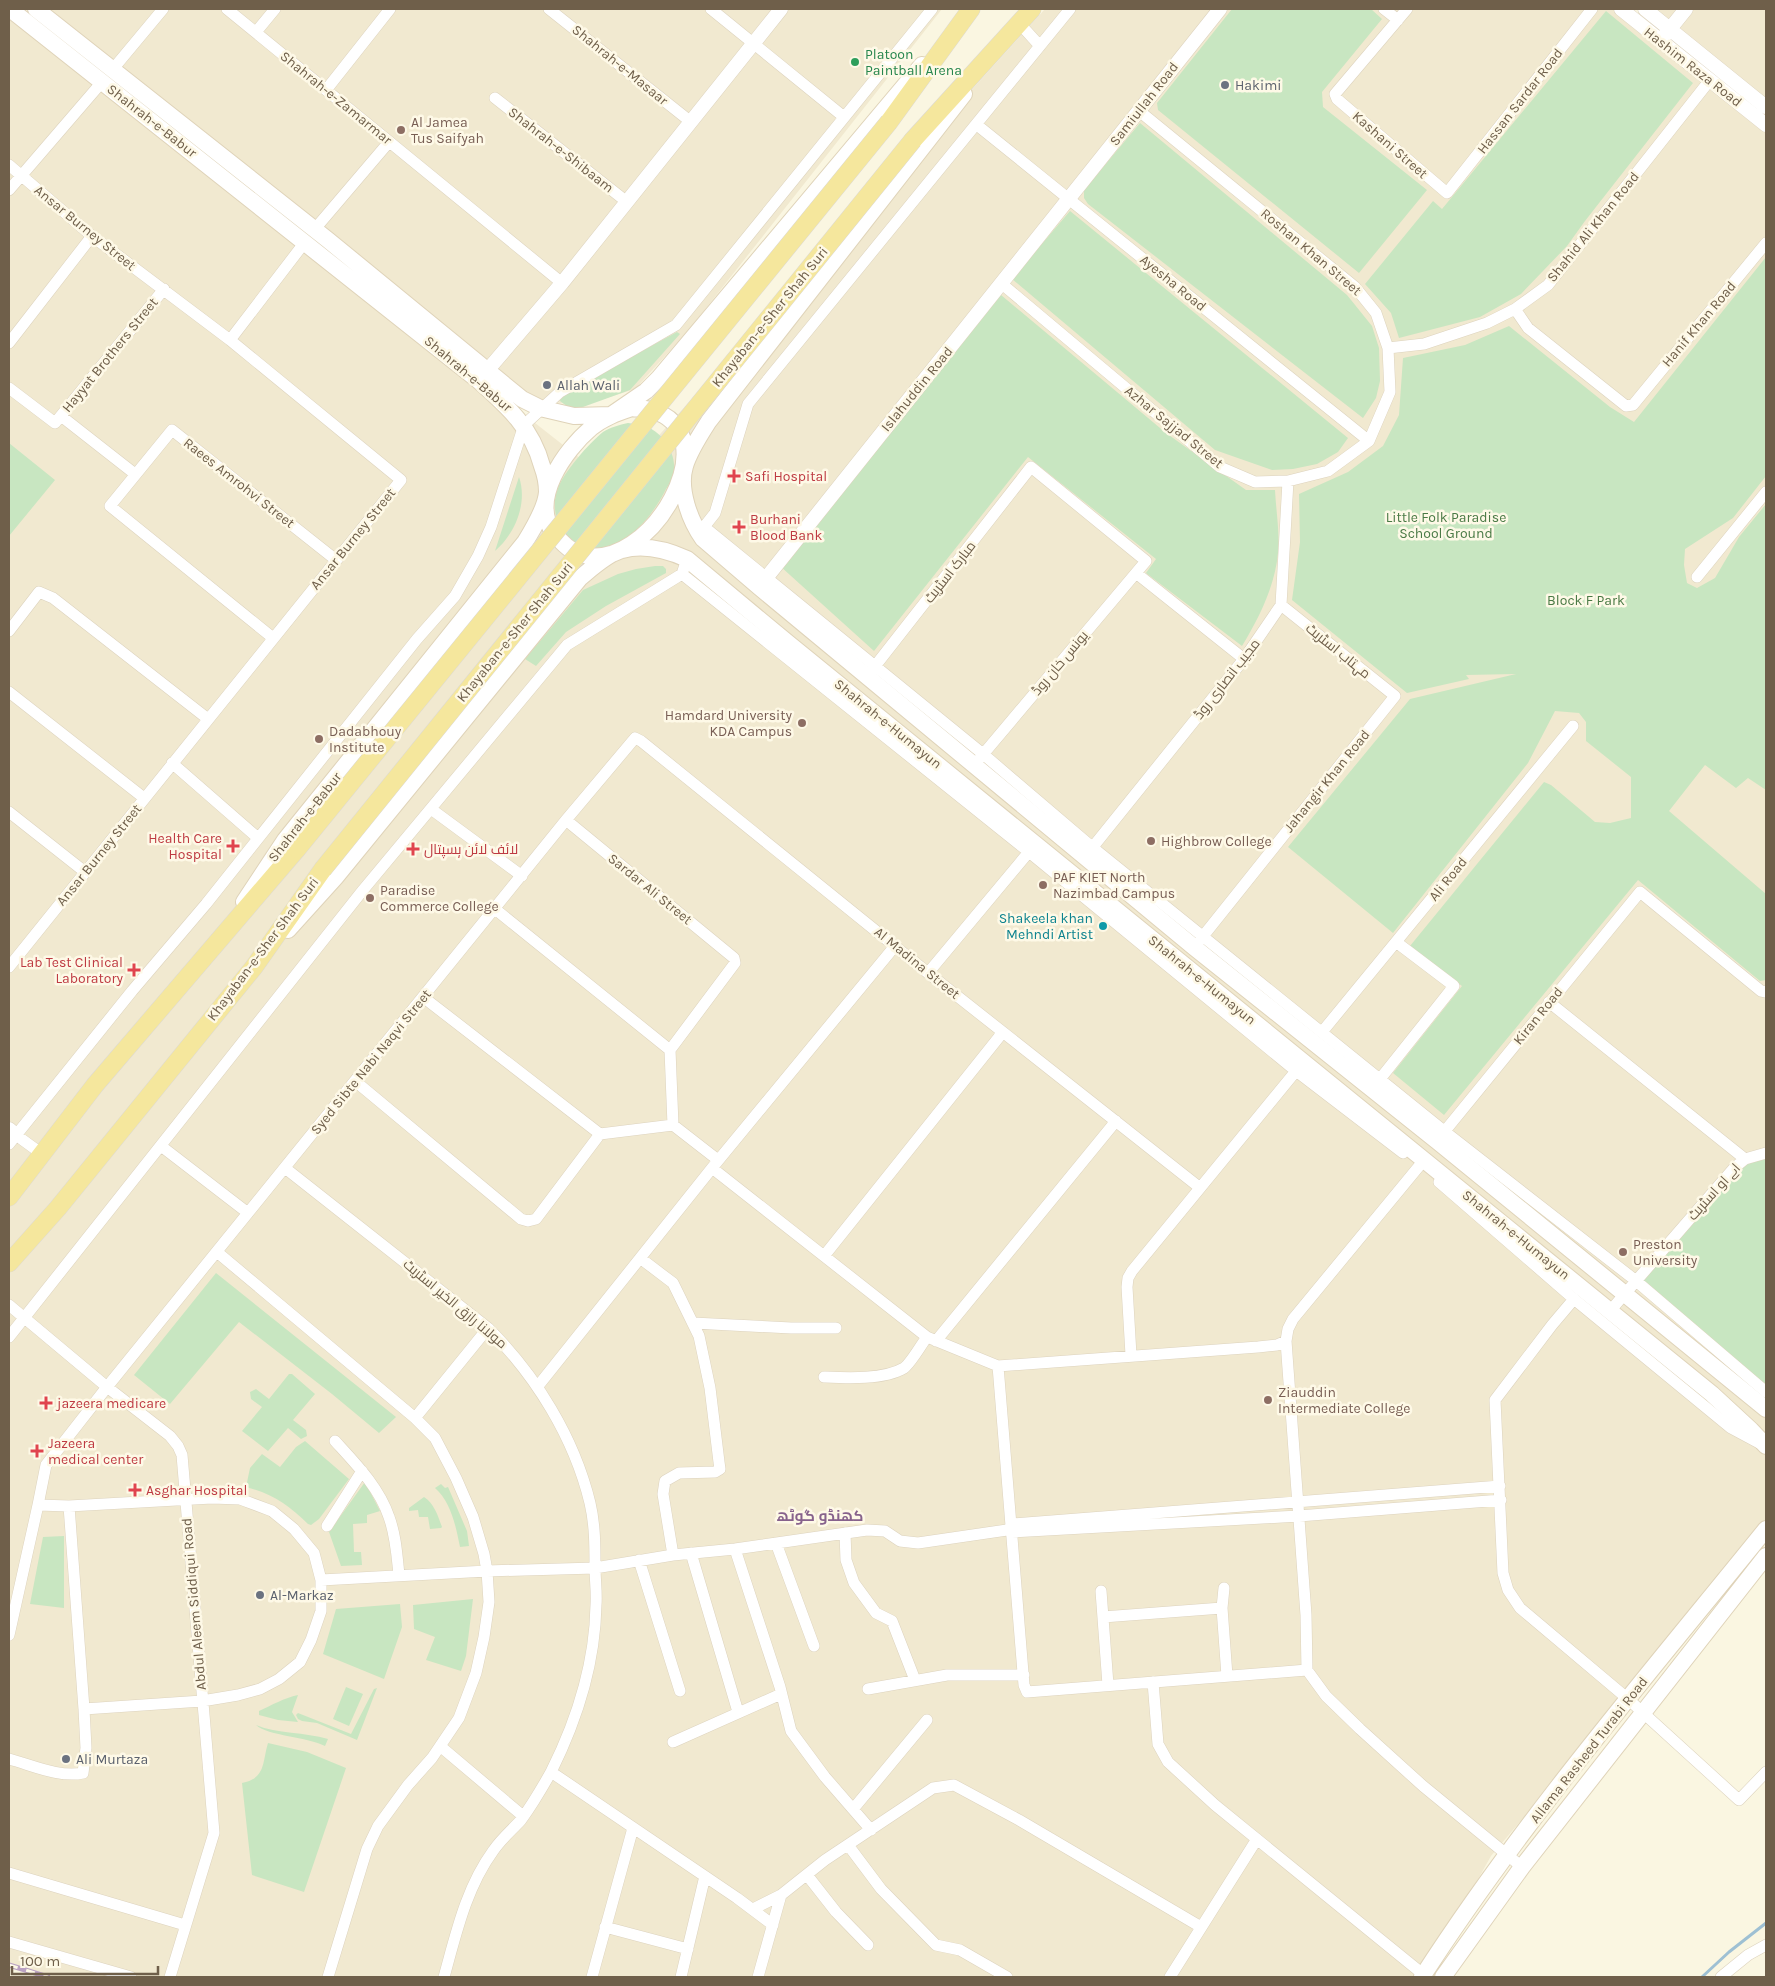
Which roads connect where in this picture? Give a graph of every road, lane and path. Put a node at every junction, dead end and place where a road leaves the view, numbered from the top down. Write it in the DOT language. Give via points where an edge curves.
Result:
graph roads {
  1 [pos="10,9"];
  2 [pos="36,9"];
  3 [pos="164,9"];
  4 [pos="227,9"];
  5 [pos="275,9"];
  6 [pos="390,9"];
  7 [pos="550,9"];
  8 [pos="711,9"];
  9 [pos="780,9"];
  10 [pos="932,9"];
  11 [pos="970,9"];
  12 [pos="1032,9"];
  13 [pos="1070,9"];
  14 [pos="1220,9"];
  15 [pos="1384,9"];
  16 [pos="1408,9"];
  17 [pos="1592,9"];
  18 [pos="1621,9"];
  19 [pos="1645,9"];
  20 [pos="1686,9"];
  21 [pos="1398,20"];
  22 [pos="1016,28"];
  23 [pos="1670,29"];
  24 [pos="256,32"];
  25 [pos="1660,41"];
  26 [pos="752,43"];
  27 [pos="1040,46"];
  28 [pos="108,76"];
  29 [pos="1710,80"];
  30 [pos="326,90"];
  31 [pos="495,98"];
  32 [pos="1766,107"];
  33 [pos="1138,110"];
  34 [pos="844,117"];
  35 [pos="691,122"];
  36 [pos="977,125"];
  37 [pos="1766,125"];
  38 [pos="389,142"];
  39 [pos="9,165"];
  40 [pos="20,175"];
  41 [pos="9,190"];
  42 [pos="1447,193"];
  43 [pos="1069,200"];
  44 [pos="627,202"];
  45 [pos="92,236"];
  46 [pos="310,236"];
  47 [pos="1766,243"];
  48 [pos="562,282"];
  49 [pos="1002,284"];
  50 [pos="164,289"];
  51 [pos="1515,309"];
  52 [pos="230,340"];
  53 [pos="9,342"];
  54 [pos="1388,348"];
  55 [pos="483,376"];
  56 [pos="9,388"];
  57 [pos="540,408"];
  58 [pos="611,415"];
  59 [pos="61,416"];
  60 [pos="524,425"];
  61 [pos="1369,441"];
  62 [pos="684,467"];
  63 [pos="1031,467"];
  64 [pos="135,474"];
  65 [pos="1288,481"];
  66 [pos="1766,492"];
  67 [pos="547,493"];
  68 [pos="702,533"];
  69 [pos="621,550"];
  70 [pos="336,560"];
  71 [pos="684,566"];
  72 [pos="1136,573"];
  73 [pos="1697,577"];
  74 [pos="762,583"];
  75 [pos="1281,605"];
  76 [pos="9,631"];
  77 [pos="273,638"];
  78 [pos="1244,659"];
  79 [pos="872,671"];
  80 [pos="9,692"];
  81 [pos="851,694"];
  82 [pos="1395,696"];
  83 [pos="208,719"];
  84 [pos="1573,726"];
  85 [pos="635,738"];
  86 [pos="979,760"];
  87 [pos="172,763"];
  88 [pos="144,798"];
  89 [pos="431,810"];
  90 [pos="9,812"];
  91 [pos="566,820"];
  92 [pos="258,838"];
  93 [pos="1032,848"];
  94 [pos="1088,851"];
  95 [pos="85,872"];
  96 [pos="522,876"];
  97 [pos="495,909"];
  98 [pos="218,940"];
  99 [pos="1199,942"];
  100 [pos="1396,942"];
  101 [pos="895,946"];
  102 [pos="9,967"];
  103 [pos="254,967"];
  104 [pos="928,973"];
  105 [pos="1766,992"];
  106 [pos="423,997"];
  107 [pos="1549,1002"];
  108 [pos="1003,1032"];
  109 [pos="1322,1032"];
  110 [pos="670,1050"];
  111 [pos="1296,1071"];
  112 [pos="1380,1079"];
  113 [pos="355,1081"];
  114 [pos="1116,1121"];
  115 [pos="673,1125"];
  116 [pos="600,1134"];
  117 [pos="11,1136"];
  118 [pos="1441,1136"];
  119 [pos="161,1146"];
  120 [pos="1766,1153"];
  121 [pos="42,1154"];
  122 [pos="1745,1159"];
  123 [pos="715,1164"];
  124 [pos="1420,1165"];
  125 [pos="285,1168"];
  126 [pos="1199,1187"];
  127 [pos="9,1197"];
  128 [pos="248,1213"];
  129 [pos="216,1252"];
  130 [pos="824,1256"];
  131 [pos="640,1258"];
  132 [pos="9,1263"];
  133 [pos="1635,1280"];
  134 [pos="1625,1294"];
  135 [pos="1574,1299"];
  136 [pos="9,1305"];
  137 [pos="1610,1311"];
  138 [pos="25,1318"];
  139 [pos="693,1323"];
  140 [pos="488,1328"];
  141 [pos="836,1328"];
  142 [pos="9,1337"];
  143 [pos="932,1339"];
  144 [pos="1286,1341"];
  145 [pos="1131,1355"];
  146 [pos="998,1366"];
  147 [pos="824,1377"];
  148 [pos="538,1386"];
  149 [pos="107,1387"];
  150 [pos="1766,1392"];
  151 [pos="1766,1410"];
  152 [pos="414,1418"];
  153 [pos="335,1441"];
  154 [pos="1766,1447"];
  155 [pos="362,1471"];
  156 [pos="1500,1486"];
  157 [pos="186,1499"];
  158 [pos="1501,1500"];
  159 [pos="1298,1502"];
  160 [pos="38,1505"];
  161 [pos="69,1506"];
  162 [pos="1299,1516"];
  163 [pos="327,1526"];
  164 [pos="1010,1529"];
  165 [pos="1766,1529"];
  166 [pos="845,1532"];
  167 [pos="776,1543"];
  168 [pos="735,1549"];
  169 [pos="691,1553"];
  170 [pos="674,1555"];
  171 [pos="1766,1556"];
  172 [pos="639,1560"];
  173 [pos="595,1568"];
  174 [pos="487,1571"];
  175 [pos="399,1575"];
  176 [pos="321,1580"];
  177 [pos="1224,1588"];
  178 [pos="1101,1591"];
  179 [pos="1222,1608"];
  180 [pos="1103,1618"];
  181 [pos="9,1635"];
  182 [pos="814,1646"];
  183 [pos="1307,1670"];
  184 [pos="1024,1675"];
  185 [pos="1227,1676"];
  186 [pos="914,1680"];
  187 [pos="1153,1682"];
  188 [pos="1108,1685"];
  189 [pos="868,1689"];
  190 [pos="680,1691"];
  191 [pos="781,1694"];
  192 [pos="1628,1699"];
  193 [pos="202,1701"];
  194 [pos="84,1709"];
  195 [pos="738,1712"];
  196 [pos="1643,1713"];
  197 [pos="927,1720"];
  198 [pos="674,1742"];
  199 [pos="440,1746"];
  200 [pos="9,1758"];
  201 [pos="551,1772"];
  202 [pos="1766,1773"];
  203 [pos="854,1808"];
  204 [pos="523,1816"];
  205 [pos="634,1828"];
  206 [pos="871,1830"];
  207 [pos="1257,1839"];
  208 [pos="848,1845"];
  209 [pos="1507,1855"];
  210 [pos="1522,1867"];
  211 [pos="9,1873"];
  212 [pos="807,1875"];
  213 [pos="706,1876"];
  214 [pos="781,1895"];
  215 [pos="752,1909"];
  216 [pos="185,1925"];
  217 [pos="773,1925"];
  218 [pos="606,1926"];
  219 [pos="1201,1928"];
  220 [pos="1448,1940"];
  221 [pos="9,1942"];
  222 [pos="868,1945"];
  223 [pos="1766,1945"];
  224 [pos="688,1948"];
  225 [pos="1463,1950"];
  226 [pos="1423,1976"];
  227 [pos="131,1977"];
  228 [pos="170,1977"];
  229 [pos="328,1977"];
  230 [pos="444,1977"];
  231 [pos="592,1977"];
  232 [pos="681,1977"];
  233 [pos="758,1977"];
  234 [pos="1007,1977"];
  235 [pos="1170,1977"];
  236 [pos="1443,1977"];
  237 [pos="1721,1977"];
  1 -- 28 [label="main road, Shahrah-e-Babur"];
  2 -- 28 [label="main road, Shahrah-e-Babur"];
  3 -- 28 [label="street"];
  4 -- 24 [label="street, Shahrah-e-Zamarmar"];
  5 -- 24 [label="street"];
  6 -- 30 [label="street"];
  7 -- 35 [label="street, Shahrah-e-Masaar"];
  8 -- 26 [label="street"];
  9 -- 26 [label="street"];
  10 -- 34 [label="street"];
  11 -- 58 [label="main road" via="659,378"];
  11 -- 98 [label="main road, bridge" via="890,122 297,849"];
  12 -- 22 [label="main road, Khayaban-e-Sher Shah Suri"];
  13 -- 27 [label="street"];
  14 -- 33 [label="street, Samiullah Road"];
  15 -- 21 [label="street"];
  16 -- 21 [label="street"];
  17 -- 42 [label="street, Hassan Sardar Road"];
  18 -- 25 [label="street, Hashim Raza Road"];
  19 -- 23 [label="street, Hashim Raza Road"];
  20 -- 23 [label="street"];
  21 -- 42 [label="street, Kashani Street" via="1335,94"];
  22 -- 27 [label="street"];
  22 -- 62 [label="main road" via="709,421"];
  22 -- 103 [label="main road, Khayaban-e-Sher Shah Suri, bridge" via="913,140 323,869"];
  23 -- 25 [label="street"];
  23 -- 32 [label="street, Hashim Raza Road"];
  24 -- 30 [label="street, Shahrah-e-Zamarmar"];
  25 -- 29 [label="street, Hashim Raza Road"];
  26 -- 34 [label="street"];
  26 -- 35 [label="street"];
  27 -- 36 [label="street"];
  28 -- 40 [label="street"];
  28 -- 46 [label="main road, Shahrah-e-Babur"];
  29 -- 37 [label="street, Hashim Raza Road"];
  29 -- 51 [label="street, Shahid Ali Khan Road" via="1548,285"];
  30 -- 38 [label="street, Shahrah-e-Zamarmar"];
  31 -- 44 [label="street, Shahrah-e-Shibaam"];
  33 -- 43 [label="street, Samiullah Road"];
  33 -- 54 [label="street, Roshan Khan Street" via="1355,287 1376,313"];
  34 -- 57 [label="street" via="676,325 560,392"];
  35 -- 44 [label="street"];
  36 -- 43 [label="street, Ayesha Road"];
  36 -- 68 [label="street" via="748,404 715,513"];
  38 -- 46 [label="street"];
  38 -- 48 [label="street, Shahrah-e-Zamarmar"];
  39 -- 40 [label="street, Ansar Burney Street"];
  40 -- 41 [label="street"];
  40 -- 45 [label="street, Ansar Burney Street"];
  43 -- 49 [label="street, Islahuddin Road"];
  43 -- 61 [label="street, Ayesha Road"];
  44 -- 48 [label="street"];
  45 -- 50 [label="street, Ansar Burney Street"];
  45 -- 53 [label="street"];
  46 -- 52 [label="street"];
  46 -- 55 [label="main road, Shahrah-e-Babur"];
  47 -- 51 [label="street, Hanif Khan Road" via="1633,405 1626,406 1528,328"];
  48 -- 55 [label="street"];
  49 -- 65 [label="street, Azhar Sajjad Street" via="1220,467 1255,482"];
  49 -- 74 [label="street, Islahuddin Road"];
  50 -- 52 [label="street, Ansar Burney Street"];
  50 -- 59 [label="street, Hayyat Brothers Street"];
  51 -- 54 [label="street, Shahid Ali Khan Road" via="1487,323 1424,344"];
  52 -- 70 [label="street, Ansar Burney Street" via="401,480"];
  54 -- 61 [label="street, Roshan Khan Street" via="1390,392"];
  55 -- 57 [label="main road, Shahrah-e-Babur"];
  55 -- 60 [label="main road, Shahrah-e-Babur"];
  56 -- 59 [label="street, Hayyat Brothers Street" via="55,423"];
  57 -- 58 [label="main road, Shahrah-e-Babur" via="574,416"];
  57 -- 60 [label="street"];
  58 -- 62 [label="main road" via="632,408 651,410 670,419 681,434 685,449"];
  58 -- 67 [label="main road" via="591,428 572,447 556,470"];
  59 -- 64 [label="street"];
  60 -- 67 [label="main road, Shahrah-e-Babur" via="540,456"];
  60 -- 92 [label="street" via="491,527 455,596"];
  61 -- 65 [label="street, Azhar Sajjad Street" via="1328,471"];
  62 -- 68 [label="main road, Shahrah-e-Humayun" via="686,504 691,520"];
  62 -- 69 [label="main road" via="676,492 661,516 642,537"];
  63 -- 72 [label="street, یونس خان روڈ" via="1146,562"];
  63 -- 79 [label="street, مبارک اسٹریٹ"];
  64 -- 70 [label="street, Raees Amrohvi Street" via="172,430"];
  64 -- 77 [label="street, Raees Amrohvi Street" via="110,506"];
  65 -- 75 [label="street"];
  66 -- 73 [label="street"];
  67 -- 69 [label="main road" via="546,513 550,528 562,544 579,554 598,557"];
  67 -- 98 [label="main road, Shahrah-e-Babur" via="537,522 525,542 285,840"];
  68 -- 71 [label="main road"];
  68 -- 74 [label="main road, Shahrah-e-Humayun"];
  69 -- 71 [label="main road, Shahrah-e-Humayun" via="671,552"];
  69 -- 103 [label="main road" via="580,578 335,878"];
  70 -- 77 [label="street, Ansar Burney Street"];
  71 -- 81 [label="main road, Shahrah-e-Humayun"];
  71 -- 89 [label="street" via="567,645"];
  71 -- 93 [label="street"];
  72 -- 78 [label="street"];
  72 -- 86 [label="street, یونس خان روڈ"];
  74 -- 79 [label="main road, Shahrah-e-Humayun"];
  75 -- 78 [label="street, مجیب انصاری روڈ"];
  75 -- 82 [label="street, مہتاب اسٹریٹ"];
  76 -- 83 [label="street" via="39,592 53,598"];
  77 -- 83 [label="street, Ansar Burney Street"];
  78 -- 94 [label="street, مجیب انصاری روڈ"];
  79 -- 81 [label="main road"];
  79 -- 86 [label="main road, Shahrah-e-Humayun"];
  80 -- 88 [label="street"];
  81 -- 93 [label="main road, Shahrah-e-Humayun"];
  82 -- 99 [label="street, Jahangir Khan Road"];
  83 -- 87 [label="street, Ansar Burney Street"];
  84 -- 100 [label="street, Ali Road"];
  85 -- 91 [label="street, Syed Sibte Nabi Naqvi Street"];
  85 -- 101 [label="street, Al Madina Street"];
  86 -- 94 [label="main road, Shahrah-e-Humayun"];
  87 -- 88 [label="street, Ansar Burney Street"];
  87 -- 92 [label="street"];
  88 -- 95 [label="street, Ansar Burney Street"];
  89 -- 96 [label="street"];
  89 -- 119 [label="street" via="363,890"];
  90 -- 95 [label="street"];
  91 -- 96 [label="street, Syed Sibte Nabi Naqvi Street"];
  91 -- 110 [label="street, Sardar Ali Street" via="734,958 735,963"];
  92 -- 117 [label="street"];
  93 -- 104 [label="street"];
  93 -- 111 [label="street"];
  93 -- 137 [label="main road, Shahrah-e-Humayun"];
  94 -- 99 [label="main road, Shahrah-e-Humayun"];
  95 -- 102 [label="street, Ansar Burney Street"];
  96 -- 97 [label="street, Syed Sibte Nabi Naqvi Street"];
  97 -- 106 [label="street, Syed Sibte Nabi Naqvi Street"];
  97 -- 110 [label="street"];
  98 -- 121 [label="main road" via="95,1084"];
  99 -- 109 [label="street"];
  99 -- 118 [label="main road, Shahrah-e-Humayun"];
  100 -- 109 [label="street, Ali Road"];
  100 -- 112 [label="street" via="1454,986"];
  101 -- 104 [label="street, Al Madina Street"];
  101 -- 123 [label="street"];
  103 -- 132 [label="main road, Khayaban-e-Sher Shah Suri" via="58,1208"];
  104 -- 108 [label="street, Al Madina Street"];
  105 -- 107 [label="street, Kiran Road" via="1640,892"];
  106 -- 113 [label="street, Syed Sibte Nabi Naqvi Street"];
  106 -- 116 [label="street"];
  107 -- 118 [label="street, Kiran Road"];
  107 -- 122 [label="street"];
  108 -- 114 [label="street, Al Madina Street"];
  108 -- 130 [label="street"];
  109 -- 112 [label="street"];
  110 -- 115 [label="street"];
  111 -- 124 [label="street"];
  111 -- 126 [label="street"];
  112 -- 118 [label="street"];
  113 -- 116 [label="street" via="528,1221 536,1218"];
  113 -- 125 [label="street, Syed Sibte Nabi Naqvi Street"];
  114 -- 126 [label="street, Al Madina Street"];
  114 -- 143 [label="street"];
  115 -- 116 [label="street"];
  115 -- 123 [label="street"];
  117 -- 121 [label="street"];
  118 -- 133 [label="street"];
  118 -- 134 [label="main road, Shahrah-e-Humayun"];
  119 -- 128 [label="street"];
  119 -- 138 [label="street"];
  120 -- 122 [label="street"];
  121 -- 127 [label="main road"];
  122 -- 133 [label="street, اے او اسٹریٹ"];
  123 -- 130 [label="street"];
  123 -- 131 [label="street"];
  124 -- 135 [label="street"];
  124 -- 144 [label="street" via="1293,1320"];
  125 -- 128 [label="street, Syed Sibte Nabi Naqvi Street"];
  125 -- 140 [label="street, مولانا رازق الخیر اسٹریٹ"];
  126 -- 145 [label="street" via="1128,1278"];
  128 -- 129 [label="street, Syed Sibte Nabi Naqvi Street"];
  129 -- 149 [label="street, Syed Sibte Nabi Naqvi Street"];
  129 -- 152 [label="street"];
  130 -- 143 [label="street"];
  131 -- 139 [label="street" via="674,1283"];
  131 -- 148 [label="street"];
  133 -- 134 [label="street, اے او اسٹریٹ"];
  133 -- 150 [label="street"];
  134 -- 137 [label="street, اے او اسٹریٹ"];
  134 -- 151 [label="main road, Shahrah-e-Humayun"];
  135 -- 154 [label="street" via="1731,1428"];
  135 -- 156 [label="street" via="1495,1400"];
  136 -- 138 [label="street, Abdul Aleem Siddiqui Road"];
  137 -- 154 [label="main road, Shahrah-e-Humayun" via="1712,1394"];
  138 -- 142 [label="street"];
  138 -- 149 [label="street, Abdul Aleem Siddiqui Road"];
  139 -- 141 [label="street"];
  139 -- 170 [label="street" via="699,1336 710,1388 720,1469 715,1472 679,1472 665,1481 663,1494"];
  140 -- 148 [label="street, مولانا رازق الخیر اسٹریٹ"];
  140 -- 152 [label="street"];
  143 -- 146 [label="street"];
  143 -- 147 [label="street" via="904,1368 859,1379"];
  144 -- 145 [label="street" via="1258,1347"];
  144 -- 159 [label="street"];
  145 -- 146 [label="street"];
  146 -- 164 [label="street"];
  148 -- 173 [label="street, مولانا رازق الخیر اسٹریٹ" via="562,1429 590,1503"];
  149 -- 157 [label="street, Abdul Aleem Siddiqui Road" via="170,1436 178,1446 182,1455"];
  149 -- 160 [label="street, Syed Sibte Nabi Naqvi Street" via="46,1465"];
  152 -- 174 [label="street" via="435,1438 456,1478 473,1517"];
  153 -- 155 [label="street"];
  155 -- 163 [label="street"];
  155 -- 175 [label="street" via="389,1516"];
  156 -- 158 [label="street"];
  156 -- 159 [label="street"];
  157 -- 161 [label="street"];
  157 -- 176 [label="street" via="240,1499 272,1511 314,1553"];
  157 -- 193 [label="street, Abdul Aleem Siddiqui Road"];
  158 -- 162 [label="street"];
  158 -- 192 [label="street" via="1503,1573 1508,1590 1526,1614"];
  159 -- 162 [label="street"];
  159 -- 164 [label="street"];
  160 -- 161 [label="street"];
  160 -- 181 [label="street, Syed Sibte Nabi Naqvi Street"];
  161 -- 194 [label="street"];
  162 -- 164 [label="street"];
  162 -- 183 [label="street"];
  164 -- 166 [label="street" via="918,1543 900,1542 885,1531"];
  164 -- 184 [label="street"];
  165 -- 192 [label="main road, Allama Rasheed Turabi Road"];
  166 -- 167 [label="street"];
  166 -- 186 [label="street" via="846,1560 854,1583 876,1613 892,1621"];
  167 -- 168 [label="street"];
  167 -- 182 [label="street"];
  168 -- 169 [label="street"];
  168 -- 191 [label="street"];
  169 -- 170 [label="street"];
  169 -- 195 [label="street"];
  170 -- 172 [label="street"];
  171 -- 196 [label="main road, Allama Rasheed Turabi Road"];
  172 -- 173 [label="street"];
  172 -- 190 [label="street"];
  173 -- 174 [label="street"];
  173 -- 201 [label="street, مولانا رازق الخیر اسٹریٹ" via="592,1656 568,1734"];
  174 -- 175 [label="street"];
  174 -- 199 [label="street" via="489,1602 476,1673 459,1718"];
  175 -- 176 [label="street"];
  176 -- 193 [label="street" via="321,1611 300,1662 279,1679 260,1688"];
  177 -- 179 [label="street"];
  178 -- 180 [label="street"];
  179 -- 180 [label="street"];
  179 -- 185 [label="street"];
  180 -- 188 [label="street"];
  183 -- 185 [label="street"];
  183 -- 209 [label="street" via="1326,1696 1360,1730"];
  184 -- 186 [label="street" via="947,1675"];
  184 -- 188 [label="street" via="1027,1692"];
  185 -- 187 [label="street"];
  186 -- 189 [label="street"];
  187 -- 188 [label="street"];
  187 -- 207 [label="street" via="1158,1744 1168,1762"];
  191 -- 195 [label="street"];
  191 -- 203 [label="street" via="791,1731 825,1777"];
  192 -- 196 [label="street"];
  192 -- 209 [label="main road, Allama Rasheed Turabi Road"];
  193 -- 194 [label="street"];
  193 -- 216 [label="street, Abdul Aleem Siddiqui Road" via="214,1832"];
  194 -- 200 [label="street" via="86,1748 83,1774 62,1774"];
  195 -- 198 [label="street"];
  196 -- 202 [label="street" via="1739,1800"];
  196 -- 210 [label="main road, Allama Rasheed Turabi Road"];
  197 -- 203 [label="street"];
  199 -- 204 [label="street"];
  199 -- 229 [label="street" via="378,1826 367,1849"];
  201 -- 204 [label="street, مولانا رازق الخیر اسٹریٹ"];
  201 -- 205 [label="street"];
  203 -- 206 [label="street"];
  204 -- 230 [label="street, مولانا رازق الخیر اسٹریٹ" via="493,1850 472,1888"];
  205 -- 213 [label="street"];
  205 -- 218 [label="street"];
  206 -- 208 [label="street"];
  206 -- 219 [label="street" via="933,1788 954,1785"];
  207 -- 219 [label="street"];
  207 -- 226 [label="street"];
  208 -- 212 [label="street"];
  208 -- 234 [label="street" via="881,1889 936,1945 960,1950"];
  209 -- 210 [label="street"];
  209 -- 220 [label="main road, Allama Rasheed Turabi Road"];
  210 -- 225 [label="main road, Allama Rasheed Turabi Road"];
  211 -- 216 [label="street"];
  212 -- 214 [label="street"];
  212 -- 222 [label="street"];
  213 -- 215 [label="street"];
  213 -- 224 [label="street"];
  214 -- 215 [label="street"];
  214 -- 217 [label="street"];
  215 -- 217 [label="street"];
  216 -- 228 [label="street, Abdul Aleem Siddiqui Road"];
  217 -- 233 [label="street"];
  218 -- 224 [label="street"];
  218 -- 231 [label="street"];
  219 -- 235 [label="street"];
  220 -- 225 [label="main road"];
  220 -- 226 [label="main road, Allama Rasheed Turabi Road"];
  221 -- 227 [label="street"];
  223 -- 237 [label="street"];
  224 -- 232 [label="street"];
  225 -- 236 [label="main road, Allama Rasheed Turabi Road"];
}
